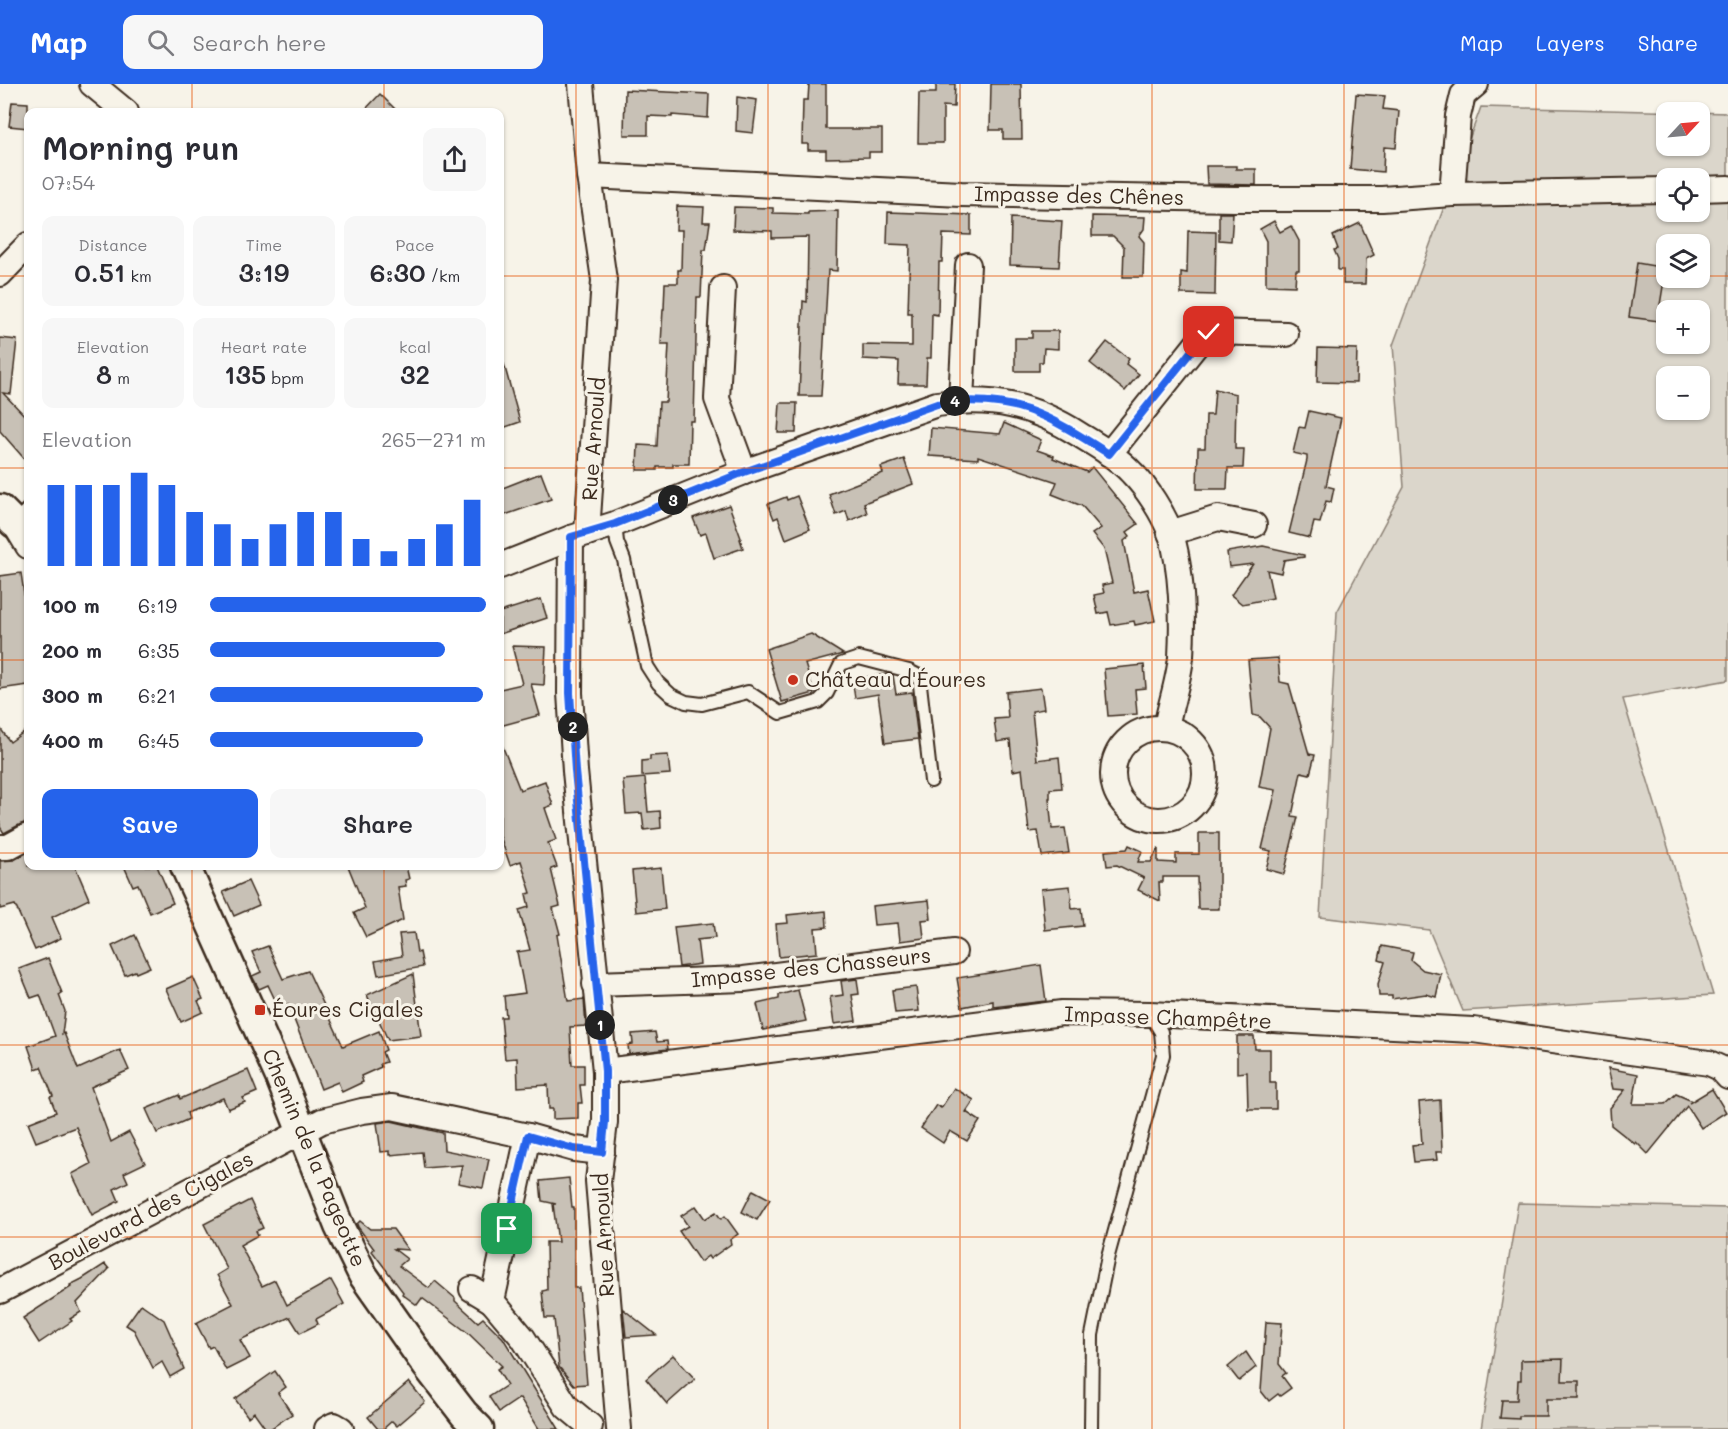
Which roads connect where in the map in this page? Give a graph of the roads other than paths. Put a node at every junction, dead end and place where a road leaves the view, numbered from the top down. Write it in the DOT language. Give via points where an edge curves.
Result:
graph roads {
  1 [pos="92,84"];
  2 [pos="581,84"];
  3 [pos="1476,84"];
  4 [pos="121,108"];
  5 [pos="589,176"];
  6 [pos="1728,188"];
  7 [pos="1710,189"];
  8 [pos="1656,190"];
  9 [pos="1452,194"];
  10 [pos="24,249"];
  11 [pos="968,265"];
  12 [pos="0,274"];
  13 [pos="723,288"];
  14 [pos="1286,334"];
  15 [pos="961,400"];
  16 [pos="1109,454"];
  17 [pos="744,472"];
  18 [pos="615,524"];
  19 [pos="1254,525"];
  20 [pos="1170,533"];
  21 [pos="579,535"];
  22 [pos="504,564"];
  23 [pos="1166,728"];
  24 [pos="931,781"];
  25 [pos="24,838"];
  26 [pos="0,847"];
  27 [pos="187,870"];
  28 [pos="954,952"];
  29 [pos="595,984"];
  30 [pos="1150,1014"];
  31 [pos="605,1071"];
  32 [pos="1728,1077"];
  33 [pos="302,1131"];
  34 [pos="528,1136"];
  35 [pos="602,1152"];
  36 [pos="0,1291"];
  37 [pos="590,1426"];
  38 [pos="327,1429"];
  39 [pos="341,1429"];
  40 [pos="480,1429"];
  41 [pos="619,1429"];
  42 [pos="1090,1429"];
  1 -- 4 [label="street"];
  2 -- 5 [label="street, Rue Arnould"];
  3 -- 9 [label="street" via="1463,95 1458,116"];
  5 -- 9 [label="street, Impasse des Chênes" via="961,194 1234,199 1382,199"];
  5 -- 21 [label="street, Rue Arnould" via="604,280"];
  6 -- 7 [label="street"];
  8 -- 9 [label="street, Impasse des Chênes"];
  10 -- 12 [label="street"];
  11 -- 15 [label="street"];
  13 -- 17 [label="street" via="717,399"];
  14 -- 16 [label="street" via="1209,332"];
  15 -- 16 [label="street" via="1027,408 1068,427"];
  15 -- 17 [label="street" via="937,404"];
  16 -- 20 [label="street" via="1132,473 1152,498"];
  17 -- 18 [label="street"];
  18 -- 21 [label="street"];
  18 -- 24 [label="lane" via="647,666 670,695 702,704 748,692 780,713 818,702 827,693 841,664 859,658 909,671 918,676"];
  19 -- 20 [label="street" via="1218,518"];
  20 -- 23 [label="street" via="1181,600 1181,659"];
  21 -- 22 [label="street"];
  21 -- 29 [label="street, Rue Arnould" via="570,693"];
  25 -- 26 [label="street"];
  27 -- 33 [label="street, Chemin de la Pageotte"];
  28 -- 29 [label="street, Impasse des Chasseurs" via="744,979"];
  29 -- 31 [label="street, Rue Arnould"];
  30 -- 31 [label="street, Impasse Champêtre" via="1062,1013"];
  30 -- 32 [label="street, Impasse Champêtre" via="1473,1030 1709,1064"];
  30 -- 42 [label="lane" via="1161,1032 1163,1055 1108,1256 1092,1335"];
  31 -- 35 [label="street, Rue Arnould"];
  33 -- 34 [label="street, Boulevard des Cigales" via="322,1121 392,1107"];
  33 -- 36 [label="street, Boulevard des Cigales"];
  33 -- 40 [label="street, Chemin de la Pageotte" via="363,1275 427,1366"];
  34 -- 35 [label="street, Boulevard des Cigales"];
  34 -- 37 [label="street" via="482,1295 523,1338 567,1407"];
  35 -- 41 [label="street, Rue Arnould" via="598,1181"];
  38 -- 39 [label="street" via="334,1425"];
}
